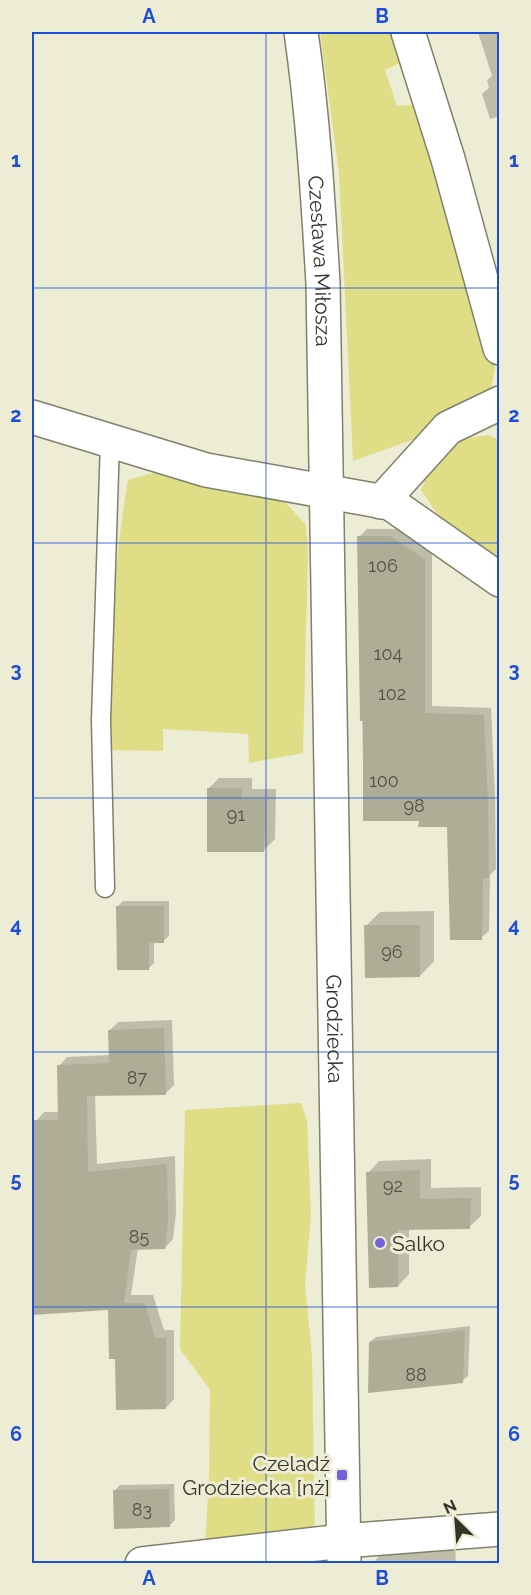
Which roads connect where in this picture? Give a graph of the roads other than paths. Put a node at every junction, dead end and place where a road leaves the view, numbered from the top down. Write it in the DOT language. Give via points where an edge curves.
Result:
graph roads {
  1 [pos="301,32"];
  2 [pos="408,32"];
  3 [pos="500,348"];
  4 [pos="500,403"];
  5 [pos="32,417"];
  6 [pos="110,441"];
  7 [pos="328,492"];
  8 [pos="381,501"];
  9 [pos="500,580"];
  10 [pos="105,888"];
  11 [pos="500,1529"];
  12 [pos="344,1552"];
  13 [pos="142,1563"];
  1 -- 7 [label="street, Czesława Miłosza" via="324,283"];
  2 -- 3 [label="street"];
  4 -- 8 [label="street" via="448,428"];
  5 -- 6 [label="street"];
  6 -- 7 [label="street" via="206,470"];
  6 -- 10 [label="lane" via="100,720"];
  7 -- 8 [label="street"];
  7 -- 12 [label="street, Grodziecka"];
  8 -- 9 [label="street" via="390,503"];
  11 -- 12 [label="street"];
  12 -- 13 [label="street"];
}
